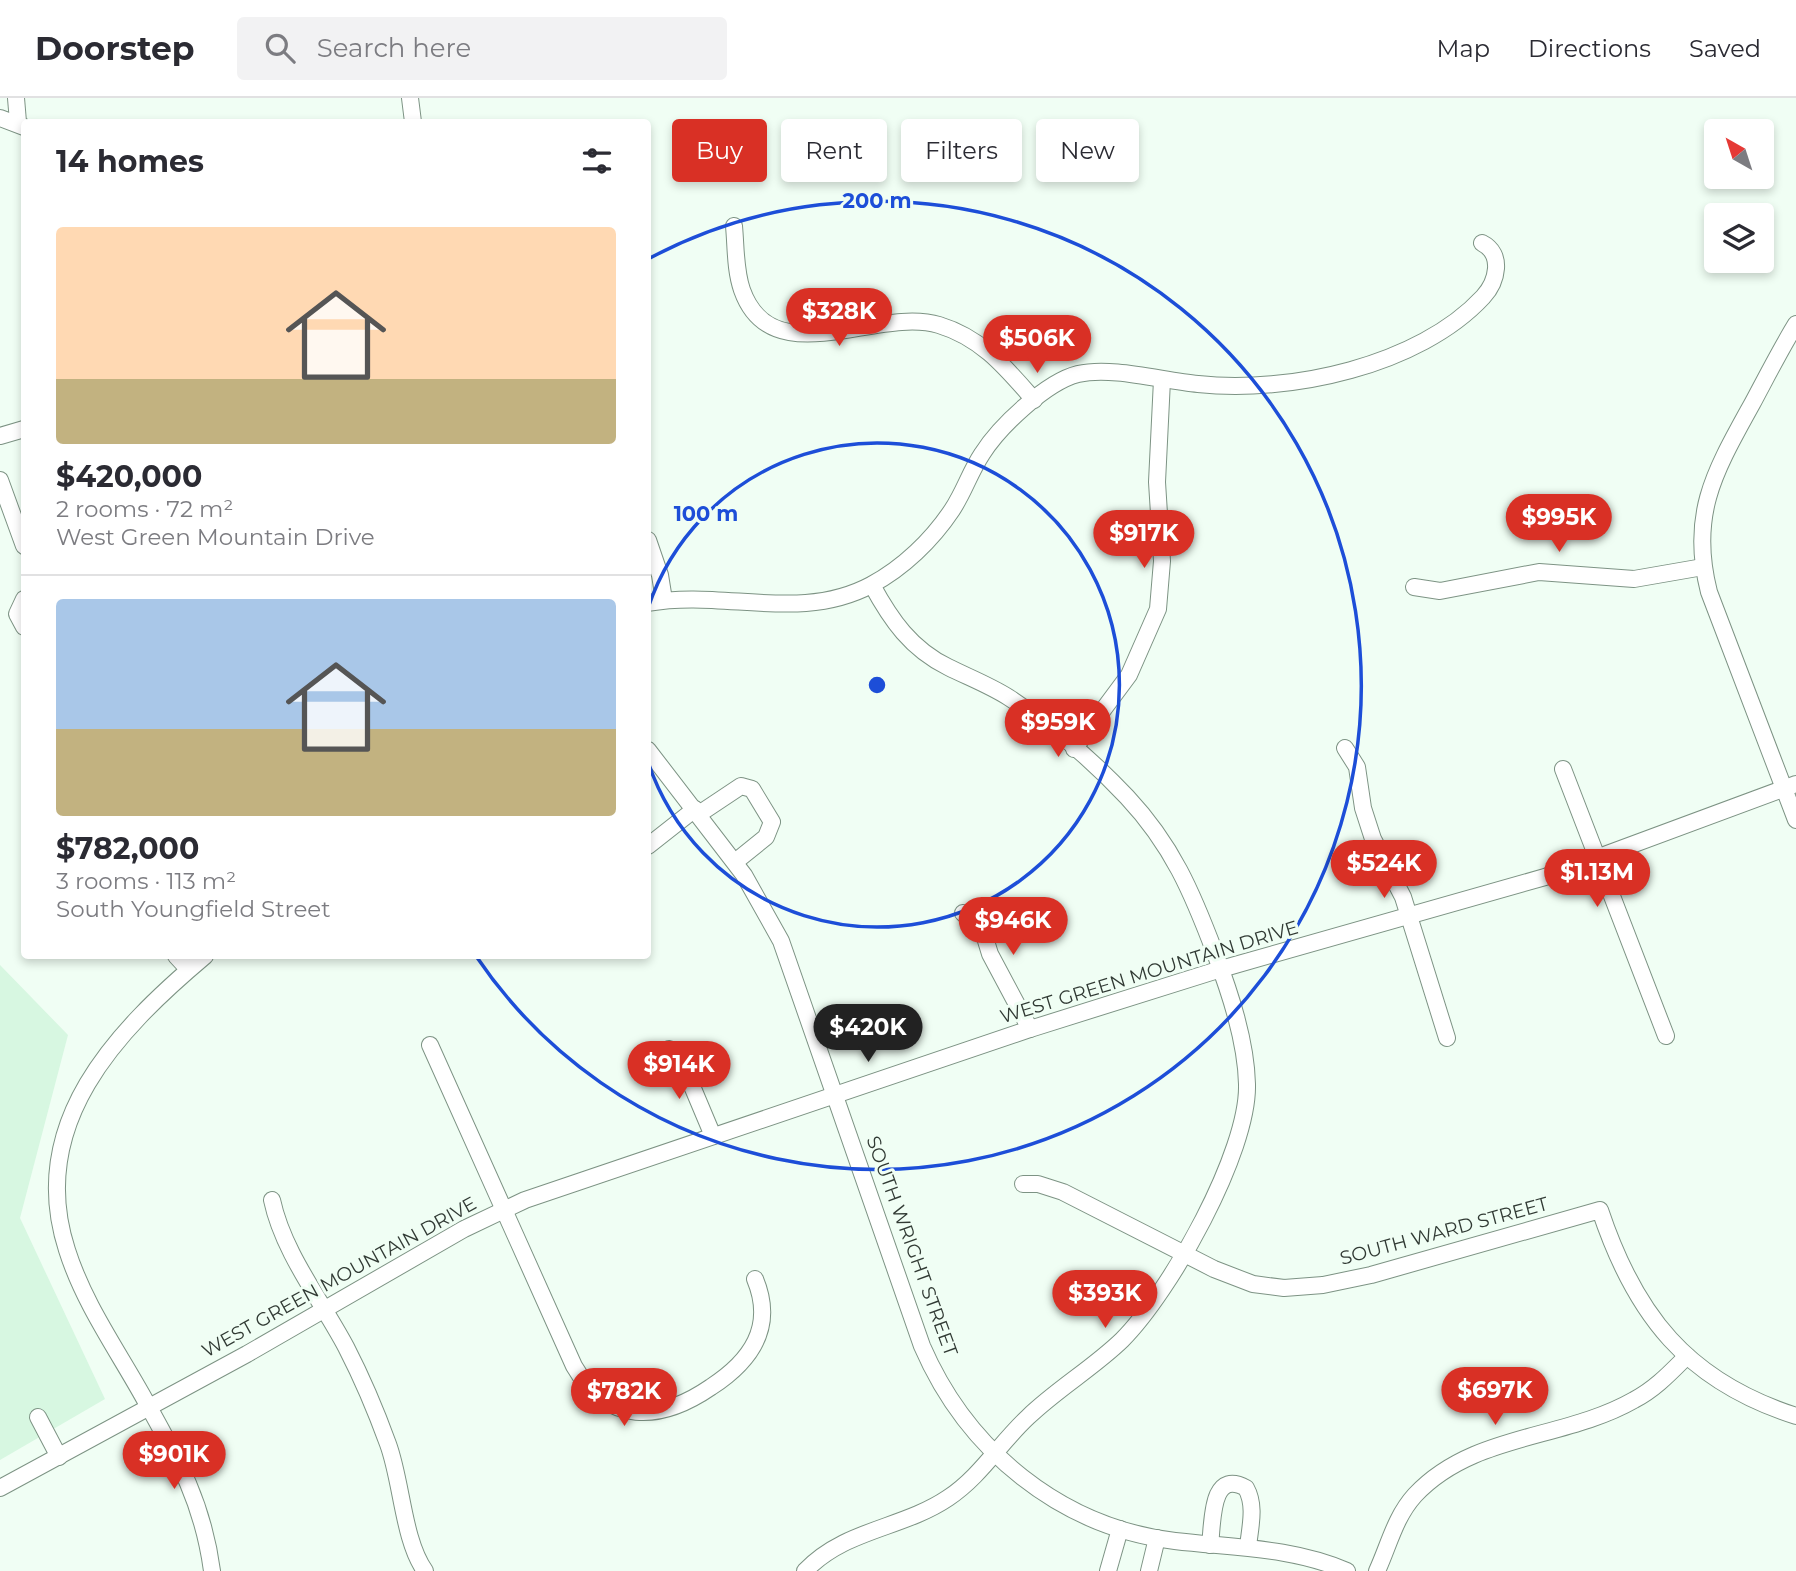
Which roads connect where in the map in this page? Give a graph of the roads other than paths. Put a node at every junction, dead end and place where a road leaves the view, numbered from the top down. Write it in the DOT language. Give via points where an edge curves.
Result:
graph roads {
  1 [pos="16,98"];
  2 [pos="410,98"];
  3 [pos="0,118"];
  4 [pos="413,119"];
  5 [pos="21,124"];
  6 [pos="734,226"];
  7 [pos="1482,243"];
  8 [pos="1795,326"];
  9 [pos="1162,380"];
  10 [pos="1034,400"];
  11 [pos="21,430"];
  12 [pos="0,436"];
  13 [pos="0,480"];
  14 [pos="21,538"];
  15 [pos="651,549"];
  16 [pos="1703,567"];
  17 [pos="872,585"];
  18 [pos="1414,587"];
  19 [pos="656,602"];
  20 [pos="1345,748"];
  21 [pos="1074,749"];
  22 [pos="651,754"];
  23 [pos="1563,769"];
  24 [pos="1790,786"];
  25 [pos="697,812"];
  26 [pos="1796,820"];
  27 [pos="651,844"];
  28 [pos="1597,859"];
  29 [pos="735,862"];
  30 [pos="963,913"];
  31 [pos="1409,917"];
  32 [pos="179,959"];
  33 [pos="201,959"];
  34 [pos="188,970"];
  35 [pos="1221,970"];
  36 [pos="1030,1028"];
  37 [pos="1666,1036"];
  38 [pos="1447,1038"];
  39 [pos="430,1045"];
  40 [pos="669,1049"];
  41 [pos="836,1094"];
  42 [pos="713,1136"];
  43 [pos="1023,1184"];
  44 [pos="272,1200"];
  45 [pos="502,1210"];
  46 [pos="1182,1254"];
  47 [pos="755,1279"];
  48 [pos="324,1309"];
  49 [pos="1687,1356"];
  50 [pos="150,1408"];
  51 [pos="1796,1416"];
  52 [pos="38,1417"];
  53 [pos="994,1453"];
  54 [pos="59,1457"];
  55 [pos="0,1488"];
  56 [pos="1120,1529"];
  57 [pos="1157,1538"];
  58 [pos="1210,1545"];
  59 [pos="1248,1547"];
  60 [pos="212,1571"];
  61 [pos="425,1571"];
  62 [pos="805,1571"];
  63 [pos="1108,1571"];
  64 [pos="1149,1571"];
  65 [pos="1346,1571"];
  66 [pos="1377,1571"];
  1 -- 5 [label="street"];
  2 -- 4 [label="street"];
  3 -- 5 [label="street"];
  6 -- 10 [label="street" via="742,288 754,314 769,326 808,334 891,321 938,324 989,351"];
  7 -- 9 [label="street" via="1494,253 1497,264 1486,294 1448,326 1402,352 1344,371 1288,382 1218,385"];
  8 -- 16 [label="street" via="1706,496 1701,531"];
  9 -- 10 [label="street" via="1086,373 1065,379"];
  9 -- 21 [label="street" via="1158,609 1129,674"];
  10 -- 17 [label="street" via="992,439 937,530 911,557"];
  11 -- 12 [label="street"];
  13 -- 14 [label="street"];
  15 -- 19 [label="street" via="660,575"];
  16 -- 18 [label="street" via="1634,579 1539,572 1440,591"];
  16 -- 24 [label="street" via="1709,592"];
  17 -- 19 [label="street" via="833,599 792,605"];
  17 -- 21 [label="street" via="892,620 915,646 946,667 1012,699"];
  20 -- 31 [label="street" via="1357,768 1373,839 1396,879"];
  21 -- 35 [label="street" via="1127,797 1170,850 1189,883"];
  22 -- 25 [label="street, SOUTH WRIGHT STREET"];
  23 -- 28 [label="street"];
  24 -- 26 [label="street"];
  24 -- 28 [label="street, WEST GREEN MOUNTAIN DRIVE"];
  25 -- 27 [label="street"];
  25 -- 29 [label="street, SOUTH WRIGHT STREET"];
  25 -- 29 [label="street" via="741,786 752,789 772,822 766,837"];
  28 -- 31 [label="street, WEST GREEN MOUNTAIN DRIVE"];
  28 -- 37 [label="street"];
  29 -- 41 [label="street, SOUTH WRIGHT STREET" via="781,941"];
  30 -- 36 [label="street" via="983,931 990,954"];
  31 -- 35 [label="street, WEST GREEN MOUNTAIN DRIVE"];
  31 -- 38 [label="street"];
  32 -- 34 [label="street"];
  33 -- 34 [label="street"];
  34 -- 50 [label="street" via="112,1046 84,1083 65,1125 58,1167 56,1205 67,1251 94,1313"];
  35 -- 36 [label="street, WEST GREEN MOUNTAIN DRIVE"];
  35 -- 46 [label="street" via="1246,1065 1246,1104 1232,1158"];
  36 -- 41 [label="street, WEST GREEN MOUNTAIN DRIVE"];
  39 -- 45 [label="street"];
  40 -- 42 [label="street" via="684,1067"];
  41 -- 42 [label="street, WEST GREEN MOUNTAIN DRIVE"];
  41 -- 53 [label="street, SOUTH WRIGHT STREET" via="930,1364 962,1417"];
  42 -- 45 [label="street, WEST GREEN MOUNTAIN DRIVE" via="574,1181"];
  43 -- 46 [label="street, SOUTH WARD STREET" via="1063,1192"];
  44 -- 48 [label="street" via="279,1226"];
  45 -- 47 [label="street" via="582,1378 600,1398 628,1410 641,1413 685,1404 743,1363 761,1328 762,1303"];
  45 -- 48 [label="street, WEST GREEN MOUNTAIN DRIVE"];
  46 -- 49 [label="street, SOUTH WARD STREET" via="1253,1284 1303,1288 1371,1275 1600,1210 1633,1291"];
  46 -- 53 [label="street" via="1147,1310 1122,1339 1035,1410"];
  48 -- 50 [label="street, WEST GREEN MOUNTAIN DRIVE"];
  48 -- 61 [label="street" via="366,1388 389,1446 412,1548"];
  49 -- 51 [label="street, SOUTH WARD STREET" via="1743,1395"];
  49 -- 66 [label="street" via="1648,1391 1615,1410 1508,1442 1454,1464 1403,1511"];
  50 -- 54 [label="street, WEST GREEN MOUNTAIN DRIVE"];
  50 -- 60 [label="street" via="194,1492"];
  52 -- 54 [label="street"];
  53 -- 56 [label="street, SOUTH WRIGHT STREET" via="1053,1499"];
  53 -- 62 [label="street" via="948,1498 842,1542"];
  54 -- 55 [label="street, WEST GREEN MOUNTAIN DRIVE"];
  56 -- 57 [label="street, SOUTH WRIGHT STREET"];
  56 -- 63 [label="street"];
  57 -- 58 [label="street, SOUTH WRIGHT STREET"];
  57 -- 64 [label="street"];
  58 -- 59 [label="street, SOUTH WRIGHT STREET"];
  58 -- 59 [label="street" via="1216,1493 1231,1483 1246,1488 1250,1495"];
  59 -- 65 [label="street, SOUTH WRIGHT STREET" via="1293,1554"];
}
